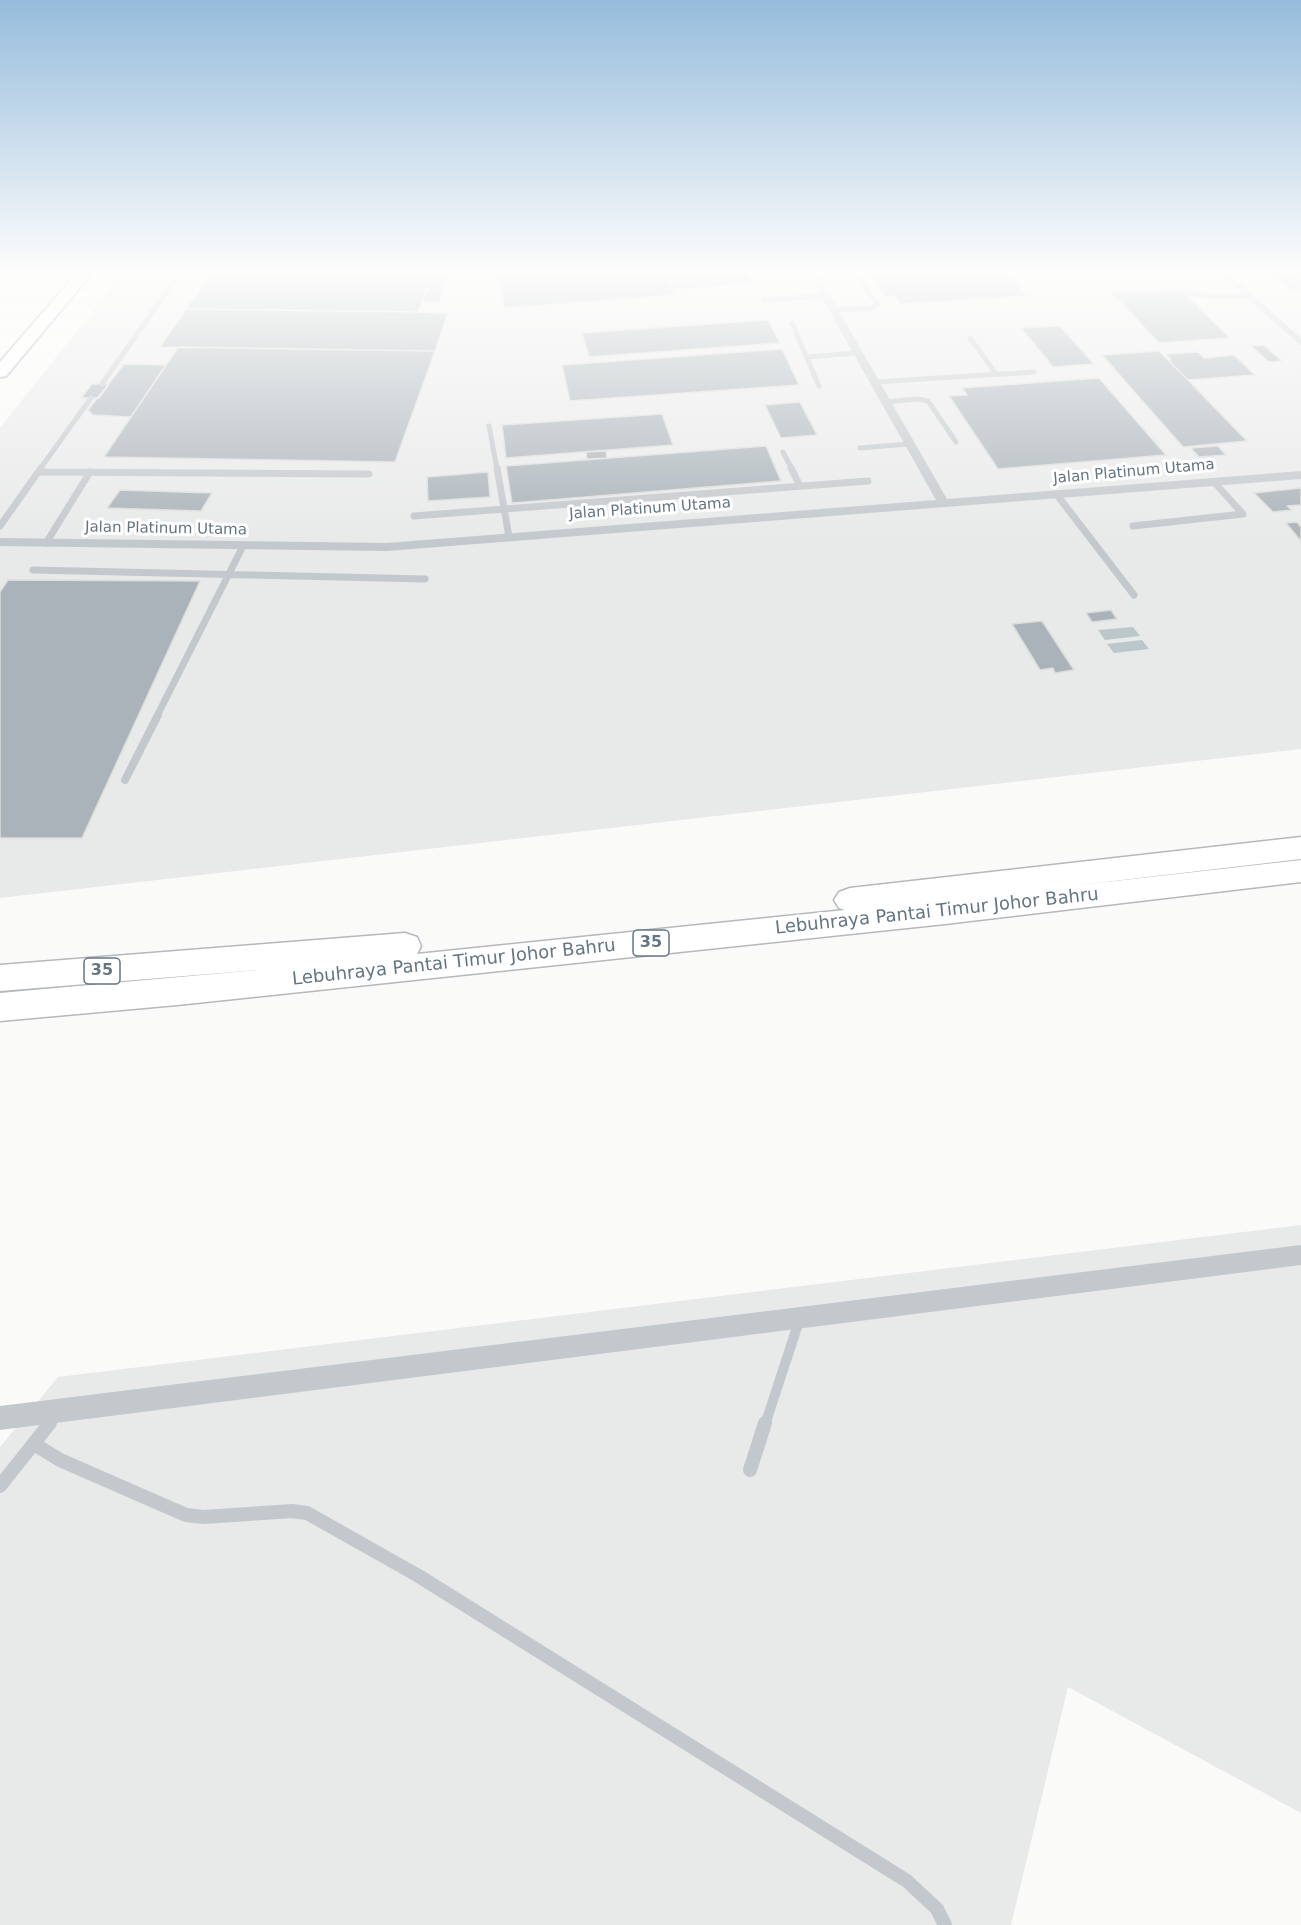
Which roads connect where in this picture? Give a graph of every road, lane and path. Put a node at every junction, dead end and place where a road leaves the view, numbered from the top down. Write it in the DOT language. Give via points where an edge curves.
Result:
graph roads {
  1 [pos="117,363"];
  2 [pos="809,363"];
  3 [pos="863,363"];
  4 [pos="988,363"];
  5 [pos="1034,372"];
  6 [pos="996,374"];
  7 [pos="874,382"];
  8 [pos="102,384"];
  9 [pos="819,386"];
  10 [pos="91,398"];
  11 [pos="885,402"];
  12 [pos="489,426"];
  13 [pos="956,442"];
  14 [pos="909,444"];
  15 [pos="860,448"];
  16 [pos="783,452"];
  17 [pos="39,472"];
  18 [pos="90,472"];
  19 [pos="369,474"];
  20 [pos="1301,475"];
  21 [pos="868,481"];
  22 [pos="1214,482"];
  23 [pos="800,486"];
  24 [pos="1057,495"];
  25 [pos="944,504"];
  26 [pos="504,510"];
  27 [pos="414,516"];
  28 [pos="0,526"];
  29 [pos="1133,526"];
  30 [pos="509,537"];
  31 [pos="0,542"];
  32 [pos="46,543"];
  33 [pos="243,546"];
  34 [pos="33,570"];
  35 [pos="228,576"];
  36 [pos="425,579"];
  37 [pos="1134,594"];
  38 [pos="125,780"];
  39 [pos="1301,848"];
  40 [pos="1301,871"];
  41 [pos="0,978"];
  42 [pos="0,1007"];
  43 [pos="1301,1255"];
  44 [pos="800,1318"];
  45 [pos="61,1410"];
  46 [pos="0,1418"];
  47 [pos="34,1444"];
  48 [pos="750,1470"];
  49 [pos="0,1486"];
  50 [pos="945,1925"];
  1 -- 8 [label="lane"];
  2 -- 9 [label="lane"];
  3 -- 7 [label="street"];
  4 -- 6 [label="lane"];
  5 -- 6 [label="lane"];
  6 -- 7 [label="lane"];
  7 -- 11 [label="street"];
  10 -- 17 [label="lane"];
  11 -- 13 [label="lane" via="928,401"];
  11 -- 14 [label="street"];
  12 -- 26 [label="lane"];
  14 -- 15 [label="lane"];
  14 -- 25 [label="street"];
  16 -- 23 [label="lane"];
  17 -- 18 [label="lane"];
  17 -- 28 [label="lane"];
  18 -- 19 [label="lane"];
  18 -- 32 [label="lane"];
  20 -- 22 [label="street, Jalan Platinum Utama"];
  21 -- 23 [label="lane"];
  22 -- 24 [label="street, Jalan Platinum Utama"];
  22 -- 29 [label="lane" via="1243,514"];
  23 -- 26 [label="lane"];
  24 -- 25 [label="street, Jalan Platinum Utama"];
  24 -- 37 [label="lane"];
  25 -- 30 [label="street, Jalan Platinum Utama"];
  26 -- 27 [label="lane"];
  26 -- 30 [label="lane"];
  30 -- 33 [label="street, Jalan Platinum Utama" via="387,547"];
  31 -- 32 [label="street, Jalan Platinum Utama"];
  32 -- 33 [label="street, Jalan Platinum Utama"];
  33 -- 35 [label="lane"];
  34 -- 35 [label="lane"];
  35 -- 36 [label="lane"];
  35 -- 38 [label="lane"];
  39 -- 41 [label="highway, Lebuhraya Pantai Timur Johor Bahru / 35" via="456,942"];
  40 -- 42 [label="highway, Lebuhraya Pantai Timur Johor Bahru / 35" via="899,917"];
  43 -- 44 [label="street"];
  44 -- 45 [label="street"];
  44 -- 48 [label="lane"];
  45 -- 46 [label="street"];
  45 -- 47 [label="lane"];
  47 -- 49 [label="lane"];
  47 -- 50 [label="lane" via="60,1460 186,1515 292,1510 307,1513 417,1575 907,1881 936,1909"];
}
